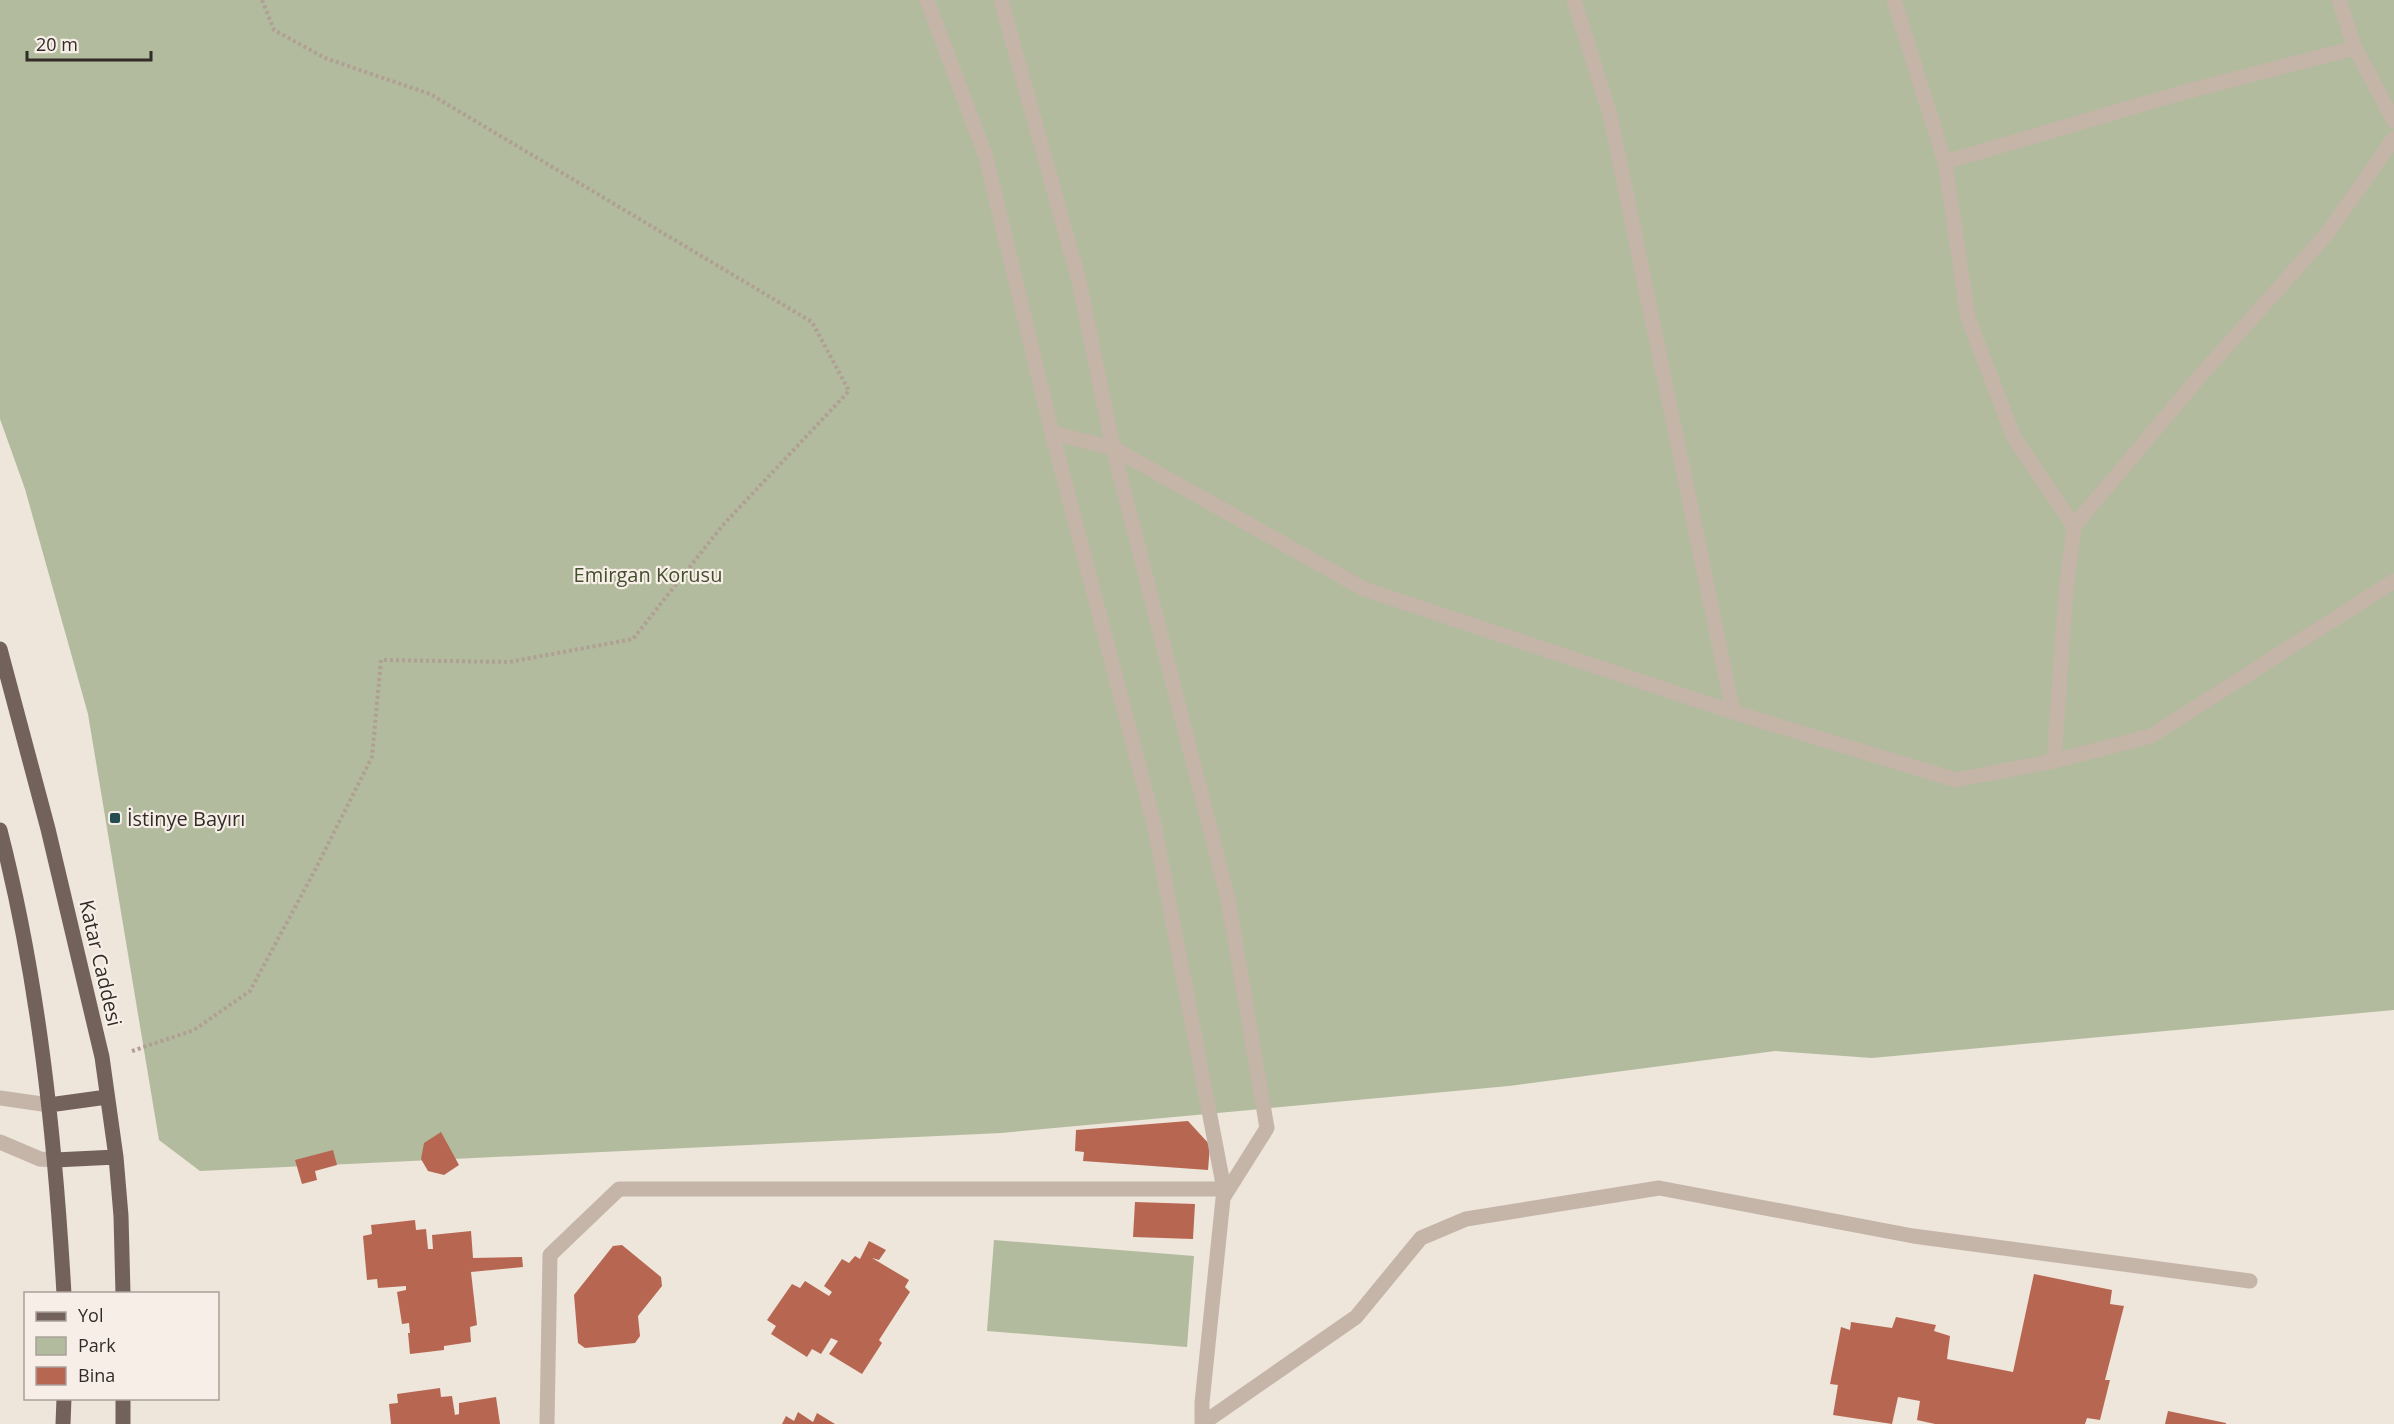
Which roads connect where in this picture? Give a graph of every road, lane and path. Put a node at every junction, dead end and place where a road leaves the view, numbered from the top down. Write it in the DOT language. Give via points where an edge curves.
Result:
graph roads {
  1 [pos="262,0"];
  2 [pos="927,0"];
  3 [pos="1001,0"];
  4 [pos="1574,0"];
  5 [pos="1894,0"];
  6 [pos="2339,0"];
  7 [pos="2355,48"];
  8 [pos="2394,121"];
  9 [pos="2394,138"];
  10 [pos="1945,162"];
  11 [pos="1052,433"];
  12 [pos="1113,448"];
  13 [pos="2074,526"];
  14 [pos="2394,581"];
  15 [pos="0,649"];
  16 [pos="1733,712"];
  17 [pos="2054,761"];
  18 [pos="0,830"];
  19 [pos="102,1057"];
  20 [pos="107,1097"];
  21 [pos="0,1098"];
  22 [pos="49,1105"];
  23 [pos="0,1142"];
  24 [pos="116,1157"];
  25 [pos="55,1160"];
  26 [pos="1224,1194"];
  27 [pos="2250,1281"];
  28 [pos="64,1292"];
  29 [pos="123,1292"];
  30 [pos="64,1400"];
  31 [pos="123,1400"];
  32 [pos="63,1424"];
  33 [pos="123,1424"];
  34 [pos="547,1424"];
  1 -- 19 [label="path" via="274,30 325,58 430,94 812,322 849,391 722,526 633,639 509,662 381,660 372,757 250,991 194,1030"];
  2 -- 11 [label="street" via="986,157"];
  3 -- 12 [label="street" via="1079,280"];
  4 -- 16 [label="street" via="1610,115"];
  5 -- 10 [label="street"];
  6 -- 7 [label="street"];
  7 -- 8 [label="street"];
  7 -- 10 [label="street" via="2181,93"];
  9 -- 13 [label="street" via="2327,234"];
  10 -- 13 [label="street" via="1968,318 2014,438"];
  11 -- 12 [label="street"];
  11 -- 26 [label="street" via="1154,824"];
  12 -- 16 [label="street" via="1364,589"];
  12 -- 26 [label="street" via="1228,899 1267,1128"];
  13 -- 17 [label="street"];
  14 -- 17 [label="street" via="2151,736"];
  15 -- 19 [label="main road, Katar Caddesi"];
  16 -- 17 [label="street" via="1956,780"];
  18 -- 22 [label="main road" via="23,924"];
  19 -- 20 [label="main road, Katar Caddesi"];
  20 -- 22 [label="main road"];
  20 -- 24 [label="main road, Katar Caddesi"];
  21 -- 22 [label="street"];
  22 -- 25 [label="main road"];
  23 -- 25 [label="street" via="39,1159"];
  24 -- 25 [label="main road"];
  24 -- 29 [label="main road, Katar Caddesi"];
  25 -- 28 [label="main road"];
  26 -- 27 [label="street" via="1202,1424 1356,1317 1421,1238 1466,1219 1659,1188 1913,1236"];
  26 -- 34 [label="street" via="619,1189 550,1255"];
  30 -- 32 [label="main road"];
  31 -- 33 [label="main road"];
}
